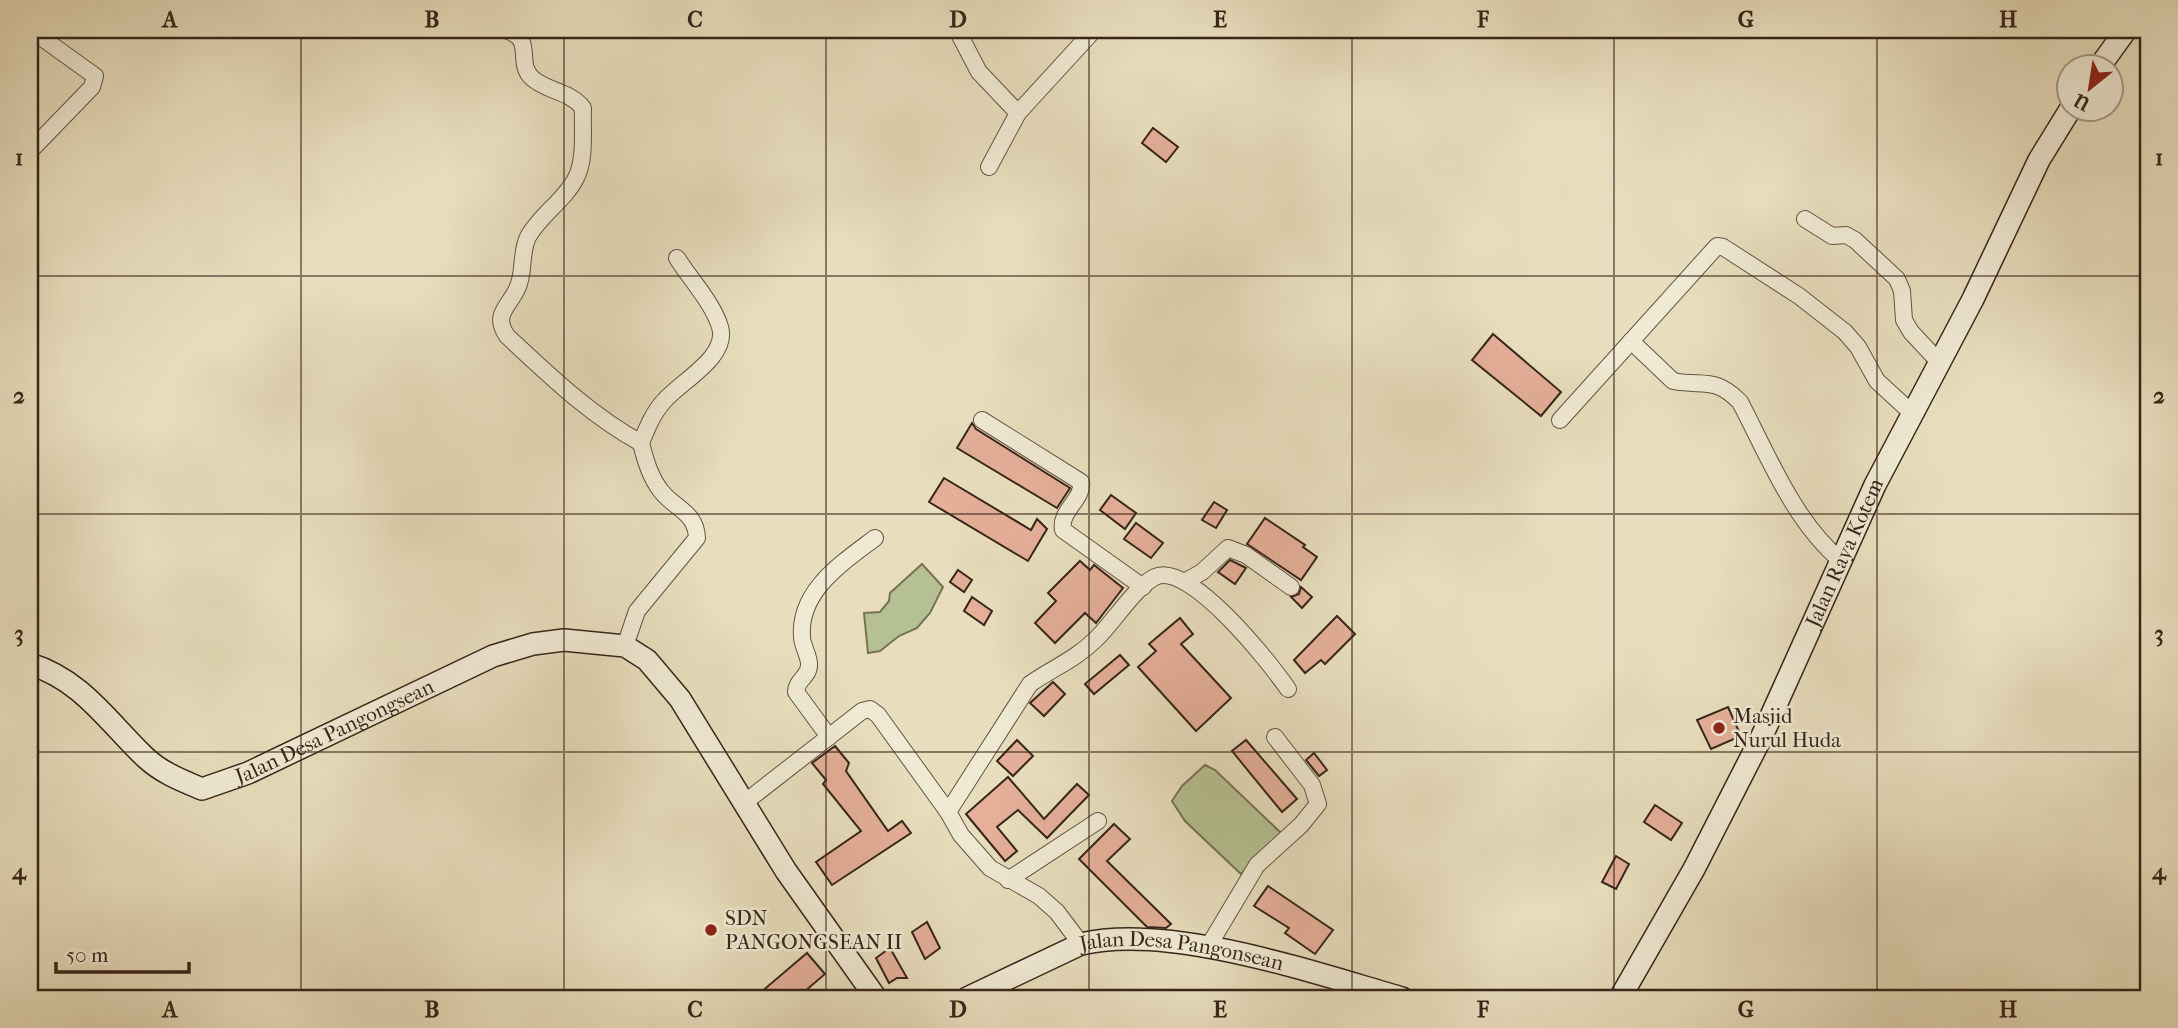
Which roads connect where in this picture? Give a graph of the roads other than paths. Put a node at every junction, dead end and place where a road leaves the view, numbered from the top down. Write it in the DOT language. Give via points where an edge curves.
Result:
graph roads {
  1 [pos="31,30"];
  2 [pos="505,30"];
  3 [pos="957,30"];
  4 [pos="1094,30"];
  5 [pos="2126,30"];
  6 [pos="2110,52"];
  7 [pos="1018,113"];
  8 [pos="2062,122"];
  9 [pos="33,148"];
  10 [pos="989,167"];
  11 [pos="1805,219"];
  12 [pos="677,258"];
  13 [pos="1632,341"];
  14 [pos="1940,363"];
  15 [pos="1913,414"];
  16 [pos="982,420"];
  17 [pos="1560,420"];
  18 [pos="641,443"];
  19 [pos="875,538"];
  20 [pos="1841,561"];
  21 [pos="1186,581"];
  22 [pos="1143,587"];
  23 [pos="1291,587"];
  24 [pos="625,646"];
  25 [pos="30,664"];
  26 [pos="1288,689"];
  27 [pos="829,737"];
  28 [pos="1275,737"];
  29 [pos="744,803"];
  30 [pos="948,812"];
  31 [pos="1098,821"];
  32 [pos="1008,880"];
  33 [pos="1081,944"];
  34 [pos="1208,947"];
  35 [pos="876,998"];
  36 [pos="967,998"];
  37 [pos="1402,998"];
  38 [pos="1620,998"];
  1 -- 9 [label="street" via="94,76 92,87"];
  2 -- 18 [label="street" via="522,41 531,76 569,95 583,108 576,179 529,235 521,277 499,318 500,326 569,393"];
  3 -- 7 [label="street" via="979,72"];
  4 -- 7 [label="street"];
  5 -- 6 [label="street"];
  7 -- 10 [label="street"];
  8 -- 14 [label="street, Jalan Raya Kotem" via="2039,160"];
  11 -- 14 [label="street" via="1832,236 1855,240 1897,279 1904,320"];
  12 -- 18 [label="street" via="716,317 720,341 715,352 664,401"];
  13 -- 15 [label="street" via="1712,249 1723,247 1845,332 1877,382"];
  13 -- 17 [label="street"];
  13 -- 20 [label="street" via="1673,381 1712,383 1733,396 1818,541"];
  14 -- 15 [label="street, Jalan Raya Kotem"];
  15 -- 20 [label="street, Jalan Raya Kotem"];
  16 -- 22 [label="street" via="1081,482 1063,530"];
  18 -- 24 [label="street" via="662,492 694,519 697,538 637,611"];
  19 -- 27 [label="street" via="825,578 804,614 802,638 809,664 796,692"];
  20 -- 38 [label="street, Jalan Raya Kotem" via="1762,736 1694,869"];
  21 -- 22 [label="street" via="1169,575 1155,577"];
  21 -- 23 [label="street" via="1228,548 1246,555"];
  21 -- 26 [label="street" via="1252,642"];
  22 -- 30 [label="street" via="1066,665 1030,684"];
  24 -- 25 [label="street, Jalan Desa Pangongsean" via="564,640 493,656 248,773 202,789 147,759 80,690"];
  24 -- 29 [label="street" via="664,678"];
  27 -- 29 [label="street"];
  27 -- 30 [label="street" via="870,709"];
  28 -- 34 [label="street" via="1312,785 1318,804 1257,865"];
  29 -- 35 [label="street"];
  30 -- 32 [label="street" via="975,853"];
  31 -- 32 [label="street"];
  32 -- 33 [label="street" via="1039,896"];
  33 -- 34 [label="street, Jalan Desa Pangonsean" via="1137,939"];
  33 -- 36 [label="street, Jalan Desa Pangonsean"];
  34 -- 37 [label="street, Jalan Desa Pangonsean"];
}
